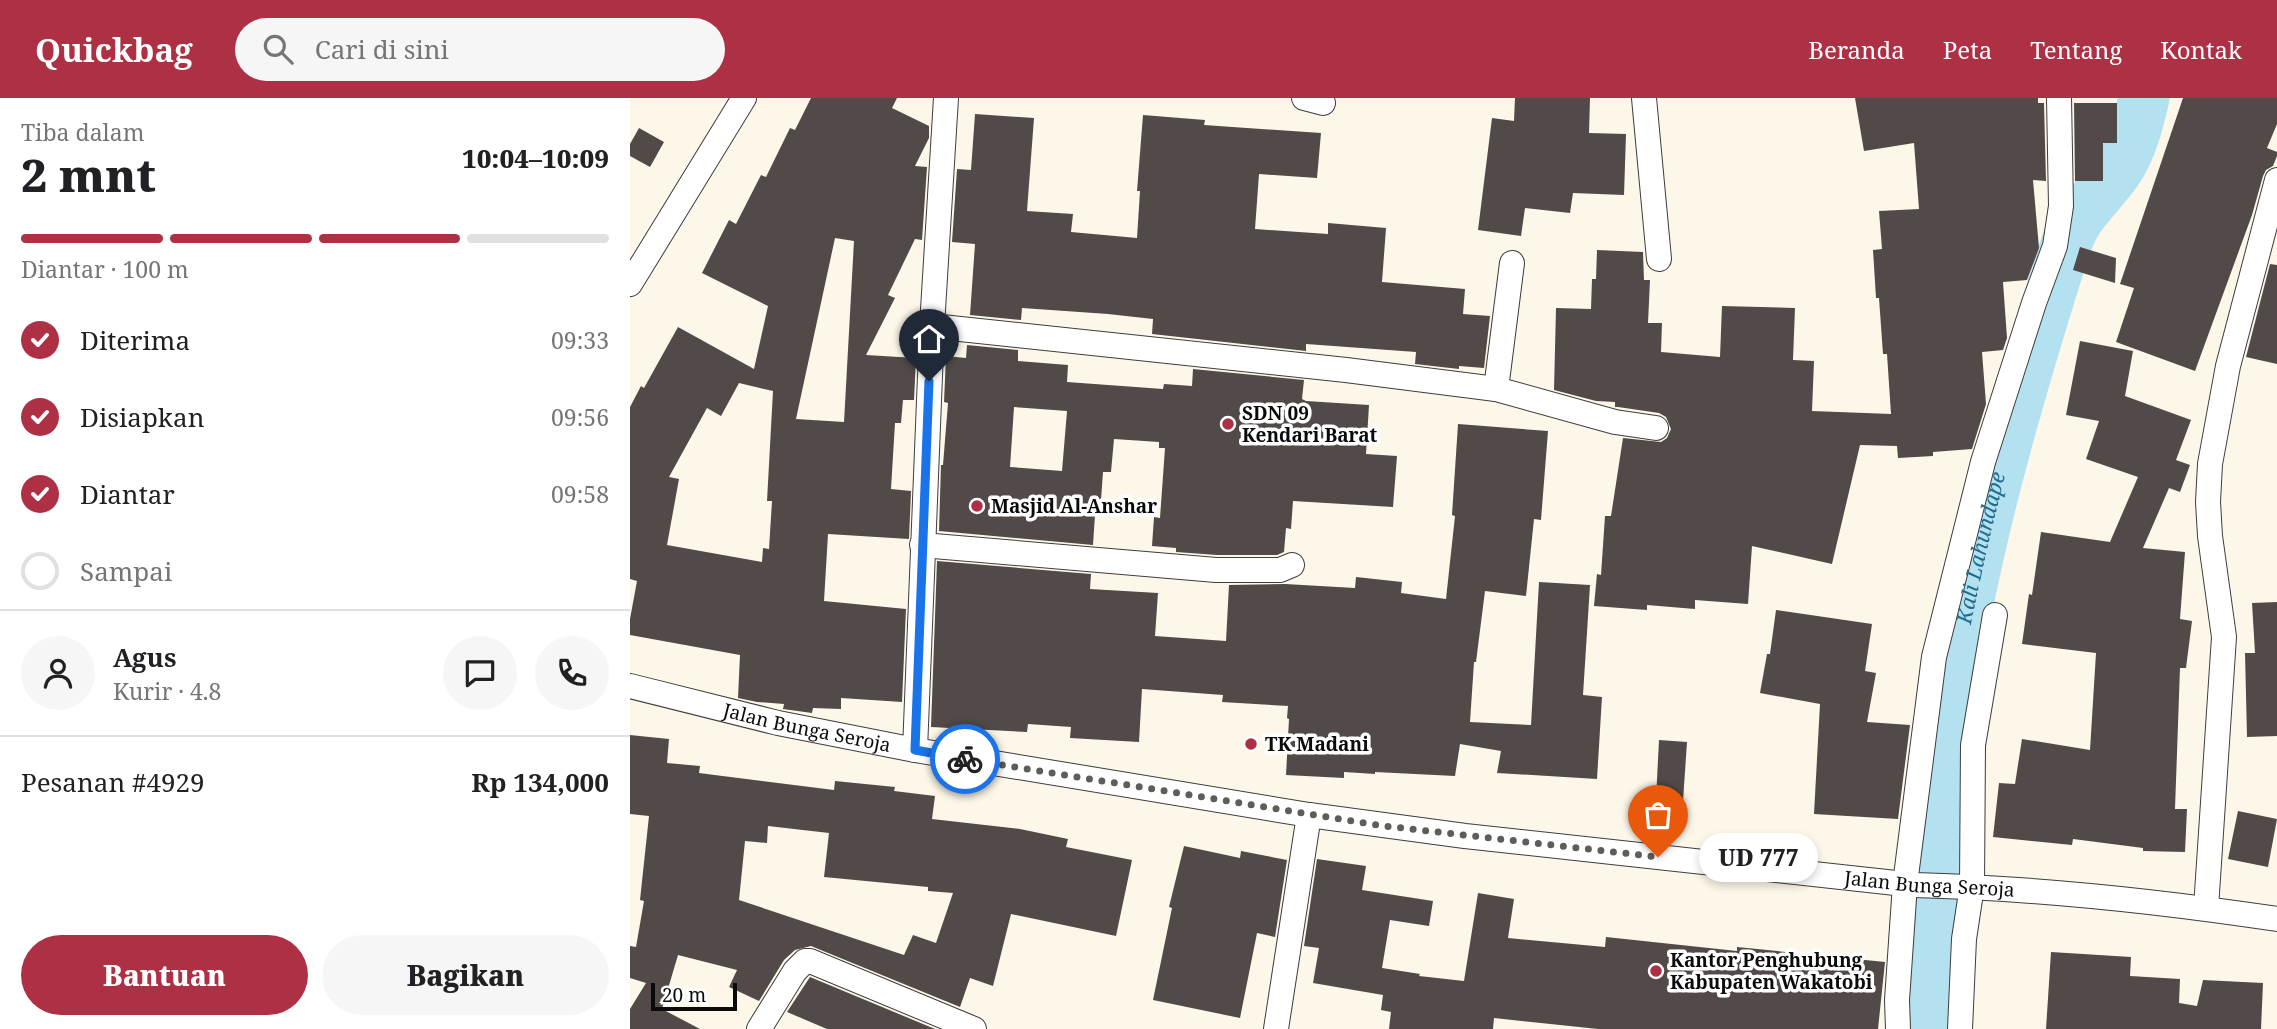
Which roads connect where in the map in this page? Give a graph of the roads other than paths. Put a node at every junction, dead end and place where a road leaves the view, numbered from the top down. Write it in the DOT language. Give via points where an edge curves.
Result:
graph roads {
  1 [pos="744,98"];
  2 [pos="946,98"];
  3 [pos="1644,98"];
  4 [pos="2059,98"];
  5 [pos="2277,180"];
  6 [pos="1659,258"];
  7 [pos="1512,263"];
  8 [pos="630,284"];
  9 [pos="932,326"];
  10 [pos="1496,389"];
  11 [pos="1656,428"];
  12 [pos="922,545"];
  13 [pos="1292,565"];
  14 [pos="1995,615"];
  15 [pos="630,687"];
  16 [pos="915,750"];
  17 [pos="1309,815"];
  18 [pos="1910,884"];
  19 [pos="1968,886"];
  20 [pos="2206,908"];
  21 [pos="2277,919"];
  22 [pos="760,1029"];
  23 [pos="974,1029"];
  24 [pos="1276,1029"];
  25 [pos="1898,1029"];
  26 [pos="1960,1029"];
  1 -- 8 [label="street"];
  2 -- 9 [label="street"];
  3 -- 6 [label="street"];
  4 -- 18 [label="street" via="2061,206 2055,246 1983,462 1934,657"];
  5 -- 20 [label="street" via="2228,366 2210,464 2210,536 2224,637"];
  7 -- 10 [label="street"];
  9 -- 10 [label="street"];
  9 -- 12 [label="street"];
  10 -- 11 [label="street" via="1615,422"];
  12 -- 13 [label="street" via="1216,570 1280,570"];
  12 -- 16 [label="street"];
  14 -- 19 [label="street" via="1973,745"];
  15 -- 16 [label="street, Jalan Bunga Seroja"];
  16 -- 17 [label="street, Jalan Bunga Seroja"];
  17 -- 18 [label="street, Jalan Bunga Seroja"];
  17 -- 24 [label="street"];
  18 -- 19 [label="street, Jalan Bunga Seroja"];
  18 -- 25 [label="street"];
  19 -- 20 [label="street, Jalan Bunga Seroja"];
  19 -- 26 [label="street"];
  20 -- 21 [label="street, Jalan Bunga Seroja"];
  22 -- 23 [label="street" via="805,961"];
}
